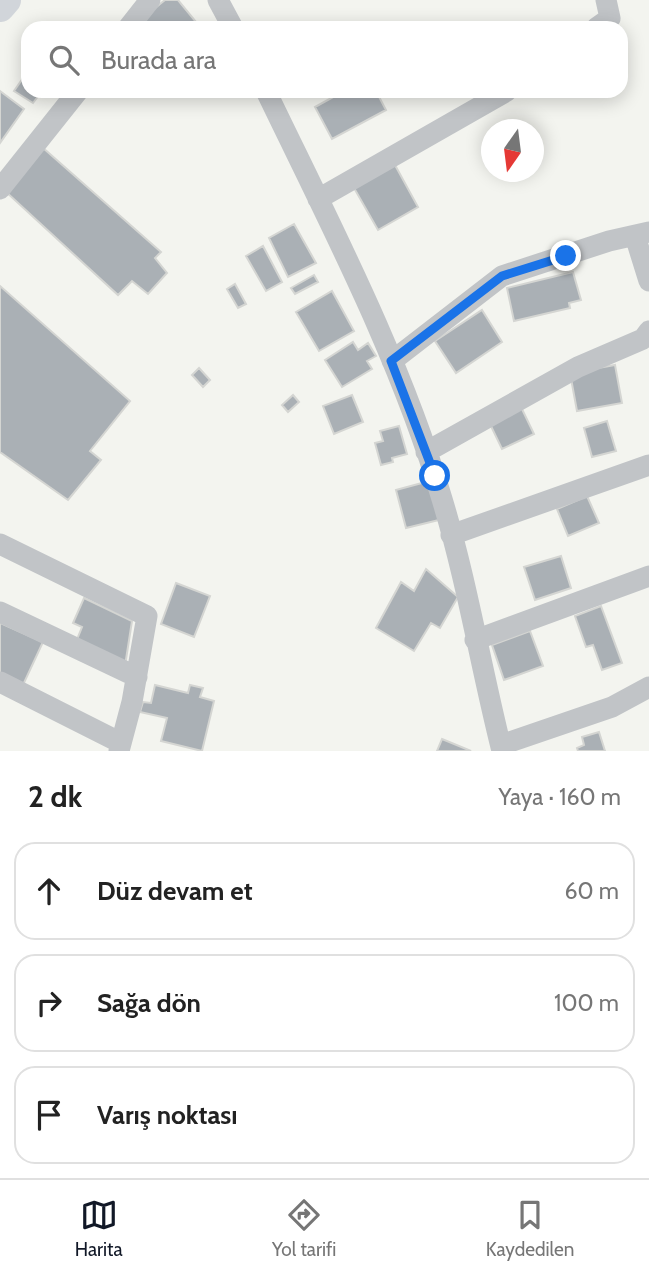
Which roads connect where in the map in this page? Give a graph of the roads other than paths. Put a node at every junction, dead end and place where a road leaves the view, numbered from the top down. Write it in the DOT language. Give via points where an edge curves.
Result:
graph roads {
  1 [pos="6,0"];
  2 [pos="150,0"];
  3 [pos="218,0"];
  4 [pos="606,0"];
  5 [pos="0,6"];
  6 [pos="134,21"];
  7 [pos="229,21"];
  8 [pos="606,21"];
  9 [pos="72,98"];
  10 [pos="269,98"];
  11 [pos="495,98"];
  12 [pos="0,189"];
  13 [pos="318,199"];
  14 [pos="642,234"];
  15 [pos="649,281"];
  16 [pos="649,331"];
  17 [pos="391,361"];
  18 [pos="426,452"];
  19 [pos="649,465"];
  20 [pos="451,535"];
  21 [pos="0,544"];
  22 [pos="649,576"];
  23 [pos="0,612"];
  24 [pos="475,640"];
  25 [pos="136,677"];
  26 [pos="0,682"];
  27 [pos="649,687"];
  28 [pos="120,747"];
  29 [pos="501,748"];
  1 -- 5 [label="highway"];
  2 -- 6 [label="street"];
  3 -- 7 [label="street"];
  4 -- 8 [label="street" via="610,18"];
  9 -- 12 [label="street"];
  10 -- 13 [label="street"];
  11 -- 13 [label="street"];
  13 -- 17 [label="street"];
  14 -- 15 [label="street"];
  14 -- 17 [label="street" via="502,276"];
  16 -- 18 [label="street" via="643,339 578,368"];
  17 -- 18 [label="street"];
  18 -- 20 [label="street"];
  19 -- 20 [label="street"];
  20 -- 24 [label="street"];
  21 -- 25 [label="street" via="147,616"];
  22 -- 24 [label="street"];
  23 -- 25 [label="street"];
  24 -- 29 [label="street"];
  25 -- 28 [label="street"];
  26 -- 28 [label="street"];
  27 -- 29 [label="street" via="612,707"];
}
